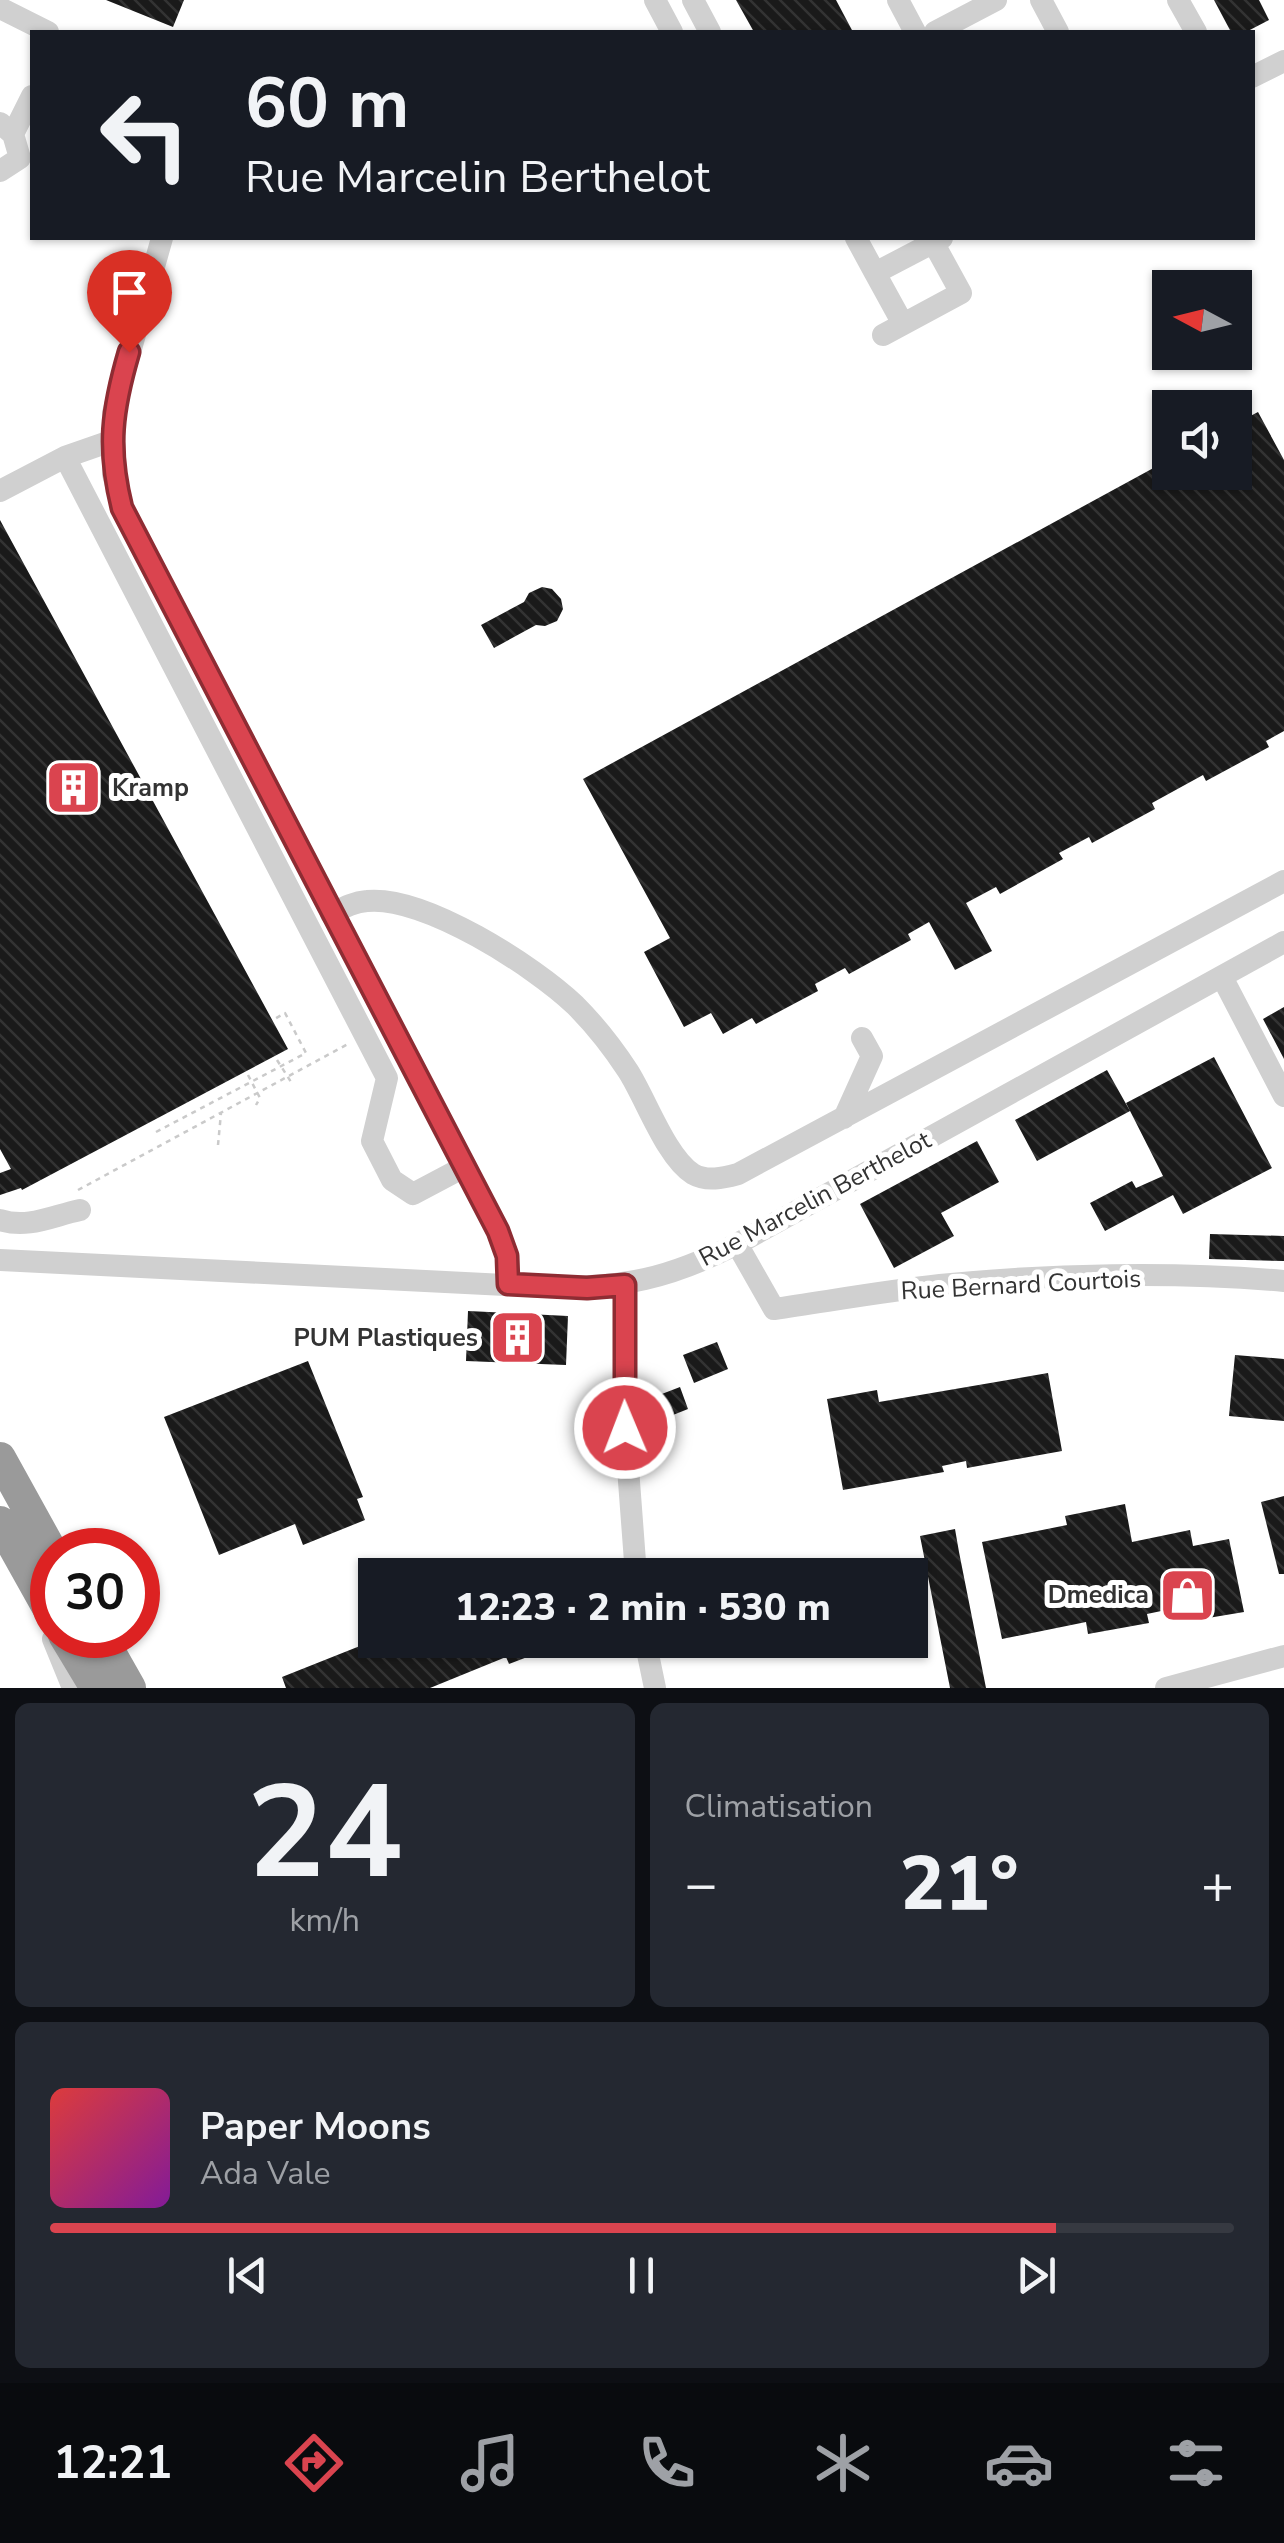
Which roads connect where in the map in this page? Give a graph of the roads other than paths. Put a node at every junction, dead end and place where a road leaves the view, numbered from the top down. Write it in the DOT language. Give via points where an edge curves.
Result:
graph roads {
  1 [pos="654,0"];
  2 [pos="693,0"];
  3 [pos="898,0"];
  4 [pos="996,0"];
  5 [pos="1041,0"];
  6 [pos="1178,0"];
  7 [pos="0,8"];
  8 [pos="44,30"];
  9 [pos="671,30"];
  10 [pos="709,30"];
  11 [pos="914,30"];
  12 [pos="939,30"];
  13 [pos="1057,30"];
  14 [pos="1195,30"];
  15 [pos="1284,61"];
  16 [pos="1255,76"];
  17 [pos="30,99"];
  18 [pos="7,128"];
  19 [pos="0,171"];
  20 [pos="161,240"];
  21 [pos="857,240"];
  22 [pos="938,240"];
  23 [pos="876,272"];
  24 [pos="111,441"];
  25 [pos="65,458"];
  26 [pos="0,490"];
  27 [pos="1284,881"];
  28 [pos="331,914"];
  29 [pos="1284,942"];
  30 [pos="1222,977"];
  31 [pos="862,1038"];
  32 [pos="1284,1096"];
  33 [pos="844,1118"];
  34 [pos="464,1167"];
  35 [pos="72,1204"];
  36 [pos="0,1220"];
  37 [pos="737,1244"];
  38 [pos="0,1260"];
  39 [pos="1284,1281"];
  40 [pos="508,1284"];
  41 [pos="625,1285"];
  42 [pos="0,1458"];
  43 [pos="0,1522"];
  44 [pos="30,1538"];
  45 [pos="30,1551"];
  46 [pos="635,1558"];
  47 [pos="1284,1656"];
  48 [pos="65,1658"];
  49 [pos="78,1658"];
  50 [pos="113,1658"];
  51 [pos="648,1658"];
  52 [pos="73,1688"];
  53 [pos="96,1688"];
  54 [pos="130,1688"];
  55 [pos="654,1688"];
  56 [pos="1166,1688"];
  1 -- 9 [label="street"];
  2 -- 10 [label="street"];
  3 -- 11 [label="street"];
  4 -- 12 [label="street"];
  5 -- 13 [label="street"];
  6 -- 14 [label="street"];
  7 -- 8 [label="street"];
  15 -- 16 [label="street"];
  17 -- 18 [label="street"];
  18 -- 19 [label="street" via="20,158"];
  20 -- 24 [label="street" via="118,389"];
  21 -- 23 [label="street"];
  22 -- 23 [label="street"];
  22 -- 23 [label="street" via="960,293 893,330"];
  24 -- 25 [label="street"];
  24 -- 28 [label="street" via="122,508"];
  25 -- 26 [label="street"];
  25 -- 34 [label="street" via="387,1078 372,1141 392,1180 413,1194"];
  27 -- 33 [label="street"];
  28 -- 33 [label="street" via="354,903 386,901 443,920 527,967 603,1036 680,1162 696,1176 738,1174"];
  28 -- 34 [label="street"];
  29 -- 30 [label="street, Rue Marcelin Berthelot"];
  30 -- 32 [label="street"];
  30 -- 37 [label="street, Rue Marcelin Berthelot"];
  31 -- 33 [label="street" via="872,1056"];
  34 -- 40 [label="street" via="503,1244"];
  35 -- 36 [label="street" via="31,1224"];
  37 -- 39 [label="street, Rue Bernard Courtois" via="774,1310 959,1284 1114,1276"];
  37 -- 41 [label="street, Rue Marcelin Berthelot" via="673,1273"];
  38 -- 40 [label="street, Rue Marcelin Berthelot"];
  40 -- 41 [label="street, Rue Marcelin Berthelot"];
  41 -- 46 [label="street" via="625,1428"];
  42 -- 44 [label="highway"];
  43 -- 45 [label="highway"];
  47 -- 56 [label="street"];
  48 -- 52 [label="street"];
  49 -- 53 [label="highway"];
  50 -- 54 [label="highway"];
  51 -- 55 [label="street"];
}
